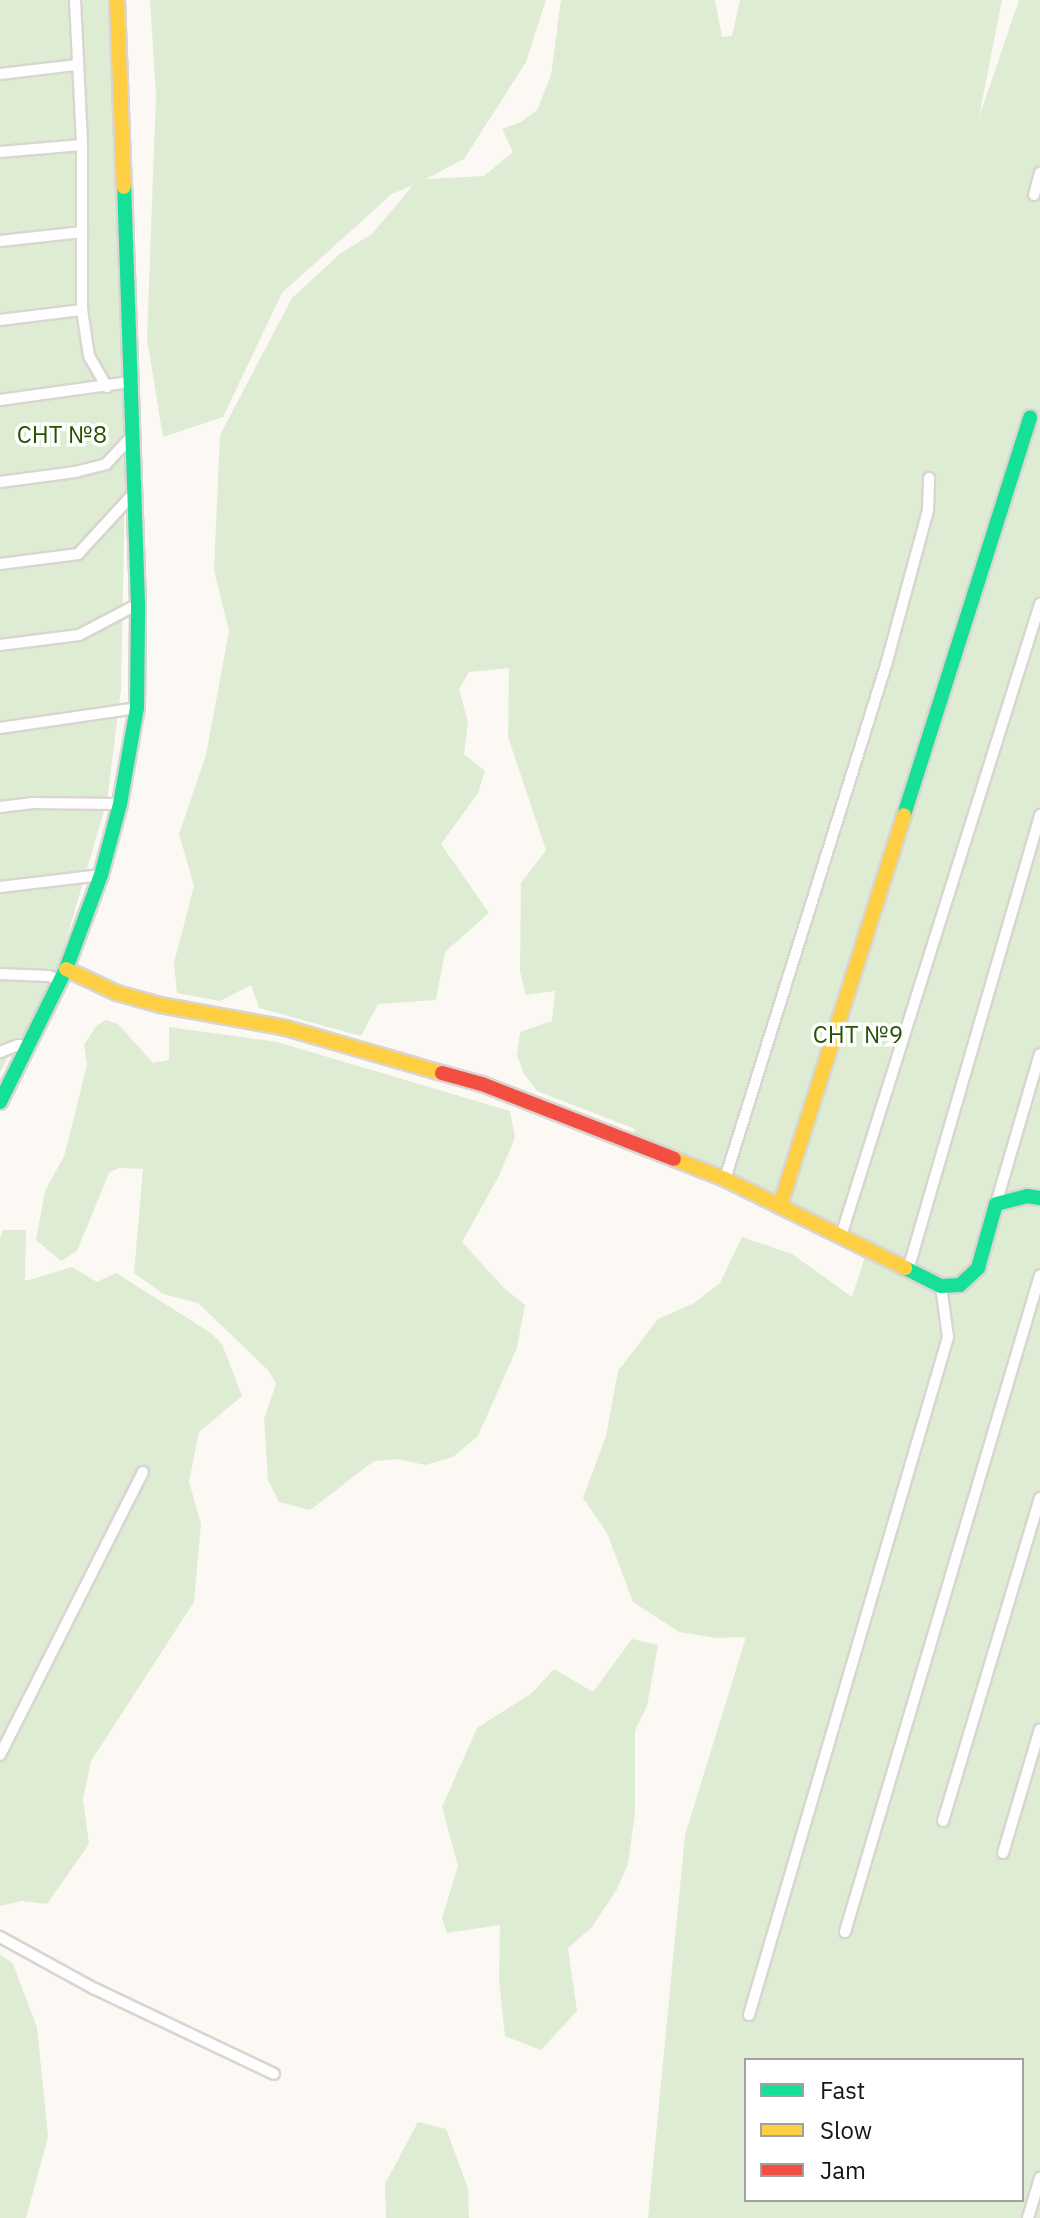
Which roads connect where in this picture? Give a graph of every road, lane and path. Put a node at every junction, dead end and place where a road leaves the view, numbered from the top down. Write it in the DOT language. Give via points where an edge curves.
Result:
graph roads {
  1 [pos="75,0"];
  2 [pos="117,0"];
  3 [pos="77,65"];
  4 [pos="0,74"];
  5 [pos="82,145"];
  6 [pos="0,152"];
  7 [pos="1040,173"];
  8 [pos="1034,195"];
  9 [pos="83,232"];
  10 [pos="0,241"];
  11 [pos="82,310"];
  12 [pos="0,320"];
  13 [pos="130,382"];
  14 [pos="107,387"];
  15 [pos="0,400"];
  16 [pos="1030,418"];
  17 [pos="132,436"];
  18 [pos="929,478"];
  19 [pos="0,482"];
  20 [pos="134,493"];
  21 [pos="0,564"];
  22 [pos="138,604"];
  23 [pos="1040,604"];
  24 [pos="0,645"];
  25 [pos="137,708"];
  26 [pos="0,728"];
  27 [pos="120,804"];
  28 [pos="0,807"];
  29 [pos="1040,815"];
  30 [pos="101,875"];
  31 [pos="0,887"];
  32 [pos="0,974"];
  33 [pos="63,975"];
  34 [pos="29,1046"];
  35 [pos="0,1052"];
  36 [pos="1040,1054"];
  37 [pos="0,1102"];
  38 [pos="725,1179"];
  39 [pos="1040,1198"];
  40 [pos="996,1204"];
  41 [pos="780,1206"];
  42 [pos="841,1236"];
  43 [pos="908,1270"];
  44 [pos="1040,1275"];
  45 [pos="941,1286"];
  46 [pos="143,1472"];
  47 [pos="1040,1498"];
  48 [pos="1040,1729"];
  49 [pos="0,1755"];
  50 [pos="943,1821"];
  51 [pos="1003,1853"];
  52 [pos="845,1932"];
  53 [pos="0,1937"];
  54 [pos="749,2015"];
  55 [pos="274,2074"];
  56 [pos="1040,2178"];
  57 [pos="1028,2218"];
  1 -- 3 [label="street"];
  2 -- 13 [label="street"];
  3 -- 4 [label="street"];
  3 -- 5 [label="street"];
  5 -- 6 [label="street"];
  5 -- 9 [label="street"];
  7 -- 8 [label="street"];
  9 -- 10 [label="street"];
  9 -- 11 [label="street"];
  11 -- 12 [label="street"];
  11 -- 14 [label="street" via="89,356"];
  13 -- 14 [label="street"];
  13 -- 17 [label="street"];
  14 -- 15 [label="street"];
  16 -- 41 [label="street"];
  17 -- 19 [label="street" via="106,464"];
  17 -- 20 [label="street"];
  18 -- 38 [label="street" via="928,510 886,665"];
  20 -- 21 [label="street" via="78,554"];
  20 -- 22 [label="street"];
  22 -- 24 [label="street" via="79,635"];
  22 -- 25 [label="street"];
  23 -- 42 [label="street"];
  25 -- 26 [label="street"];
  25 -- 27 [label="street"];
  27 -- 28 [label="street"];
  27 -- 30 [label="street"];
  29 -- 43 [label="street"];
  30 -- 31 [label="street"];
  30 -- 33 [label="street"];
  32 -- 33 [label="street"];
  33 -- 34 [label="street"];
  33 -- 38 [label="street" via="129,996 286,1028 482,1084"];
  34 -- 35 [label="street"];
  34 -- 37 [label="street"];
  36 -- 40 [label="street"];
  38 -- 41 [label="street"];
  39 -- 40 [label="street"];
  40 -- 45 [label="street" via="978,1268 960,1285"];
  41 -- 42 [label="street"];
  42 -- 43 [label="street"];
  43 -- 45 [label="street"];
  44 -- 52 [label="street"];
  45 -- 54 [label="street" via="948,1337"];
  46 -- 49 [label="street"];
  47 -- 50 [label="street"];
  48 -- 51 [label="street"];
  53 -- 55 [label="street" via="95,1989"];
  56 -- 57 [label="street"];
}
